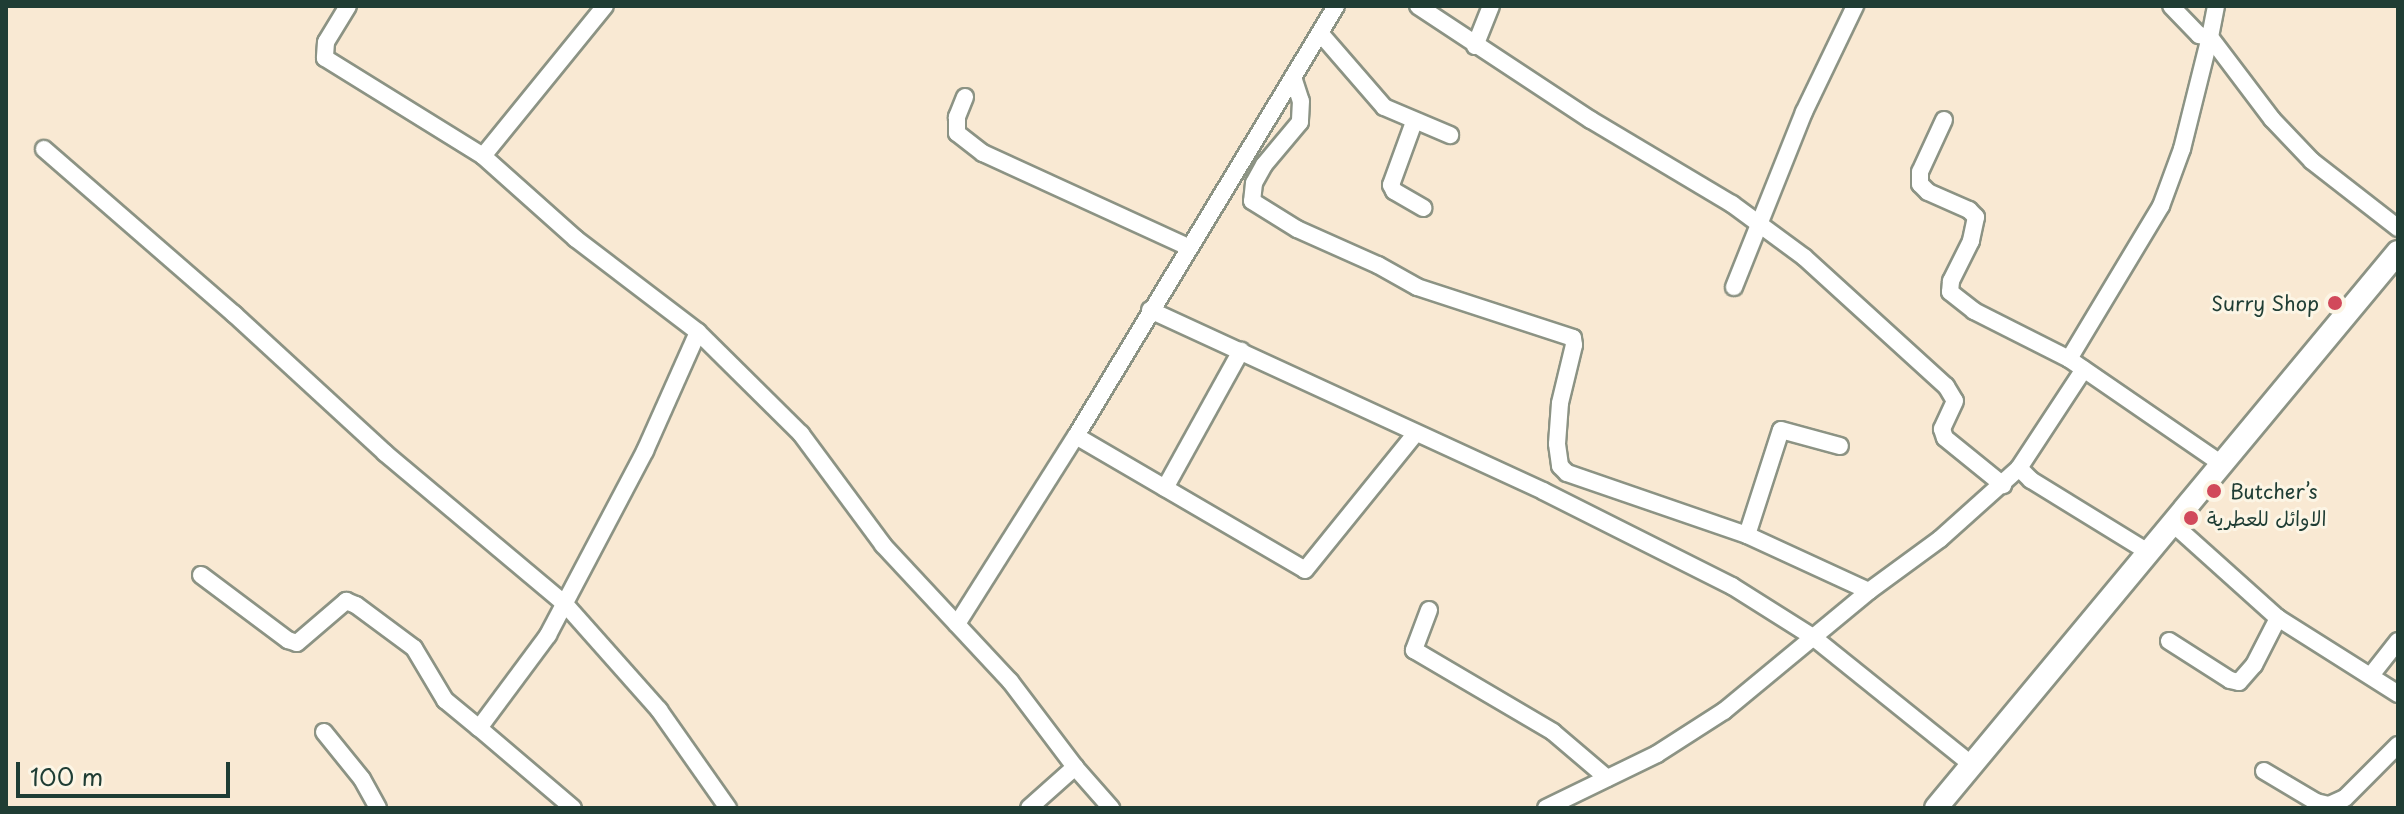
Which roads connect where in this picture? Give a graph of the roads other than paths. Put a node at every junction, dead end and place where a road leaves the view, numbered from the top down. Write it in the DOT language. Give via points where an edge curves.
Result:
graph roads {
  1 [pos="348,6"];
  2 [pos="605,6"];
  3 [pos="1336,6"];
  4 [pos="1418,6"];
  5 [pos="1491,6"];
  6 [pos="1855,6"];
  7 [pos="2171,6"];
  8 [pos="2216,6"];
  9 [pos="1320,33"];
  10 [pos="2210,37"];
  11 [pos="1475,46"];
  12 [pos="1293,77"];
  13 [pos="965,97"];
  14 [pos="1944,120"];
  15 [pos="1414,122"];
  16 [pos="1450,135"];
  17 [pos="44,149"];
  18 [pos="483,156"];
  19 [pos="1423,208"];
  20 [pos="1759,222"];
  21 [pos="2398,228"];
  22 [pos="1188,247"];
  23 [pos="2398,252"];
  24 [pos="1734,287"];
  25 [pos="1150,310"];
  26 [pos="698,332"];
  27 [pos="1241,351"];
  28 [pos="2069,359"];
  29 [pos="2084,369"];
  30 [pos="1415,434"];
  31 [pos="1076,436"];
  32 [pos="1840,446"];
  33 [pos="2222,464"];
  34 [pos="2019,468"];
  35 [pos="2003,485"];
  36 [pos="1165,488"];
  37 [pos="2172,523"];
  38 [pos="1747,535"];
  39 [pos="2148,552"];
  40 [pos="201,575"];
  41 [pos="1869,591"];
  42 [pos="565,604"];
  43 [pos="1429,610"];
  44 [pos="2278,618"];
  45 [pos="957,624"];
  46 [pos="1813,637"];
  47 [pos="2169,641"];
  48 [pos="2398,641"];
  49 [pos="2372,674"];
  50 [pos="2398,694"];
  51 [pos="479,728"];
  52 [pos="324,732"];
  53 [pos="2398,745"];
  54 [pos="1971,764"];
  55 [pos="1075,767"];
  56 [pos="2264,771"];
  57 [pos="1607,778"];
  58 [pos="378,808"];
  59 [pos="573,808"];
  60 [pos="728,808"];
  61 [pos="1029,808"];
  62 [pos="1111,808"];
  63 [pos="1546,808"];
  64 [pos="1936,808"];
  1 -- 18 [label="street" via="326,42 325,58"];
  2 -- 18 [label="street"];
  3 -- 9 [label="street"];
  4 -- 11 [label="street"];
  5 -- 11 [label="street"];
  6 -- 20 [label="street"];
  7 -- 10 [label="street" via="2199,35"];
  8 -- 10 [label="street"];
  9 -- 12 [label="street"];
  9 -- 15 [label="street" via="1384,107"];
  10 -- 21 [label="street" via="2293,143"];
  10 -- 28 [label="street" via="2182,149 2161,206"];
  11 -- 20 [label="street"];
  12 -- 22 [label="street"];
  12 -- 38 [label="street" via="1303,111 1300,122 1264,165 1252,201 1297,229 1417,287 1573,338 1558,423 1557,457 1563,470"];
  13 -- 22 [label="street" via="957,133 983,153"];
  14 -- 28 [label="street" via="1920,172 1920,184 1976,217 1950,292 1974,311"];
  15 -- 16 [label="street"];
  15 -- 19 [label="street" via="1391,185"];
  17 -- 42 [label="street" via="364,435"];
  18 -- 26 [label="street" via="576,239"];
  20 -- 24 [label="street"];
  20 -- 35 [label="street" via="1946,386 1955,401 1942,429 1945,438"];
  22 -- 25 [label="street"];
  23 -- 33 [label="street"];
  25 -- 27 [label="street"];
  25 -- 31 [label="street"];
  26 -- 42 [label="street" via="645,451"];
  26 -- 45 [label="street" via="801,434 883,545"];
  27 -- 30 [label="street"];
  27 -- 36 [label="street"];
  28 -- 29 [label="street"];
  29 -- 33 [label="street"];
  29 -- 34 [label="street"];
  30 -- 36 [label="street" via="1305,570"];
  30 -- 46 [label="street" via="1732,586"];
  31 -- 36 [label="street"];
  31 -- 45 [label="street"];
  32 -- 38 [label="street" via="1781,430"];
  33 -- 37 [label="street"];
  34 -- 35 [label="street"];
  34 -- 39 [label="street"];
  35 -- 41 [label="street"];
  37 -- 39 [label="street"];
  37 -- 44 [label="street"];
  38 -- 41 [label="street"];
  39 -- 54 [label="street"];
  40 -- 51 [label="street" via="297,643 346,601 356,605 414,648 445,700"];
  41 -- 46 [label="street"];
  42 -- 51 [label="street"];
  42 -- 60 [label="street" via="659,710"];
  43 -- 57 [label="street" via="1414,650 1553,732"];
  44 -- 47 [label="street" via="2239,682"];
  44 -- 49 [label="street"];
  45 -- 55 [label="street" via="1010,681"];
  46 -- 54 [label="street"];
  46 -- 57 [label="street" via="1724,711 1657,754"];
  48 -- 49 [label="street"];
  49 -- 50 [label="street"];
  51 -- 59 [label="street"];
  52 -- 58 [label="street"];
  53 -- 56 [label="street" via="2345,798 2329,805"];
  54 -- 64 [label="street"];
  55 -- 61 [label="street"];
  55 -- 62 [label="street"];
  57 -- 63 [label="street"];
}
